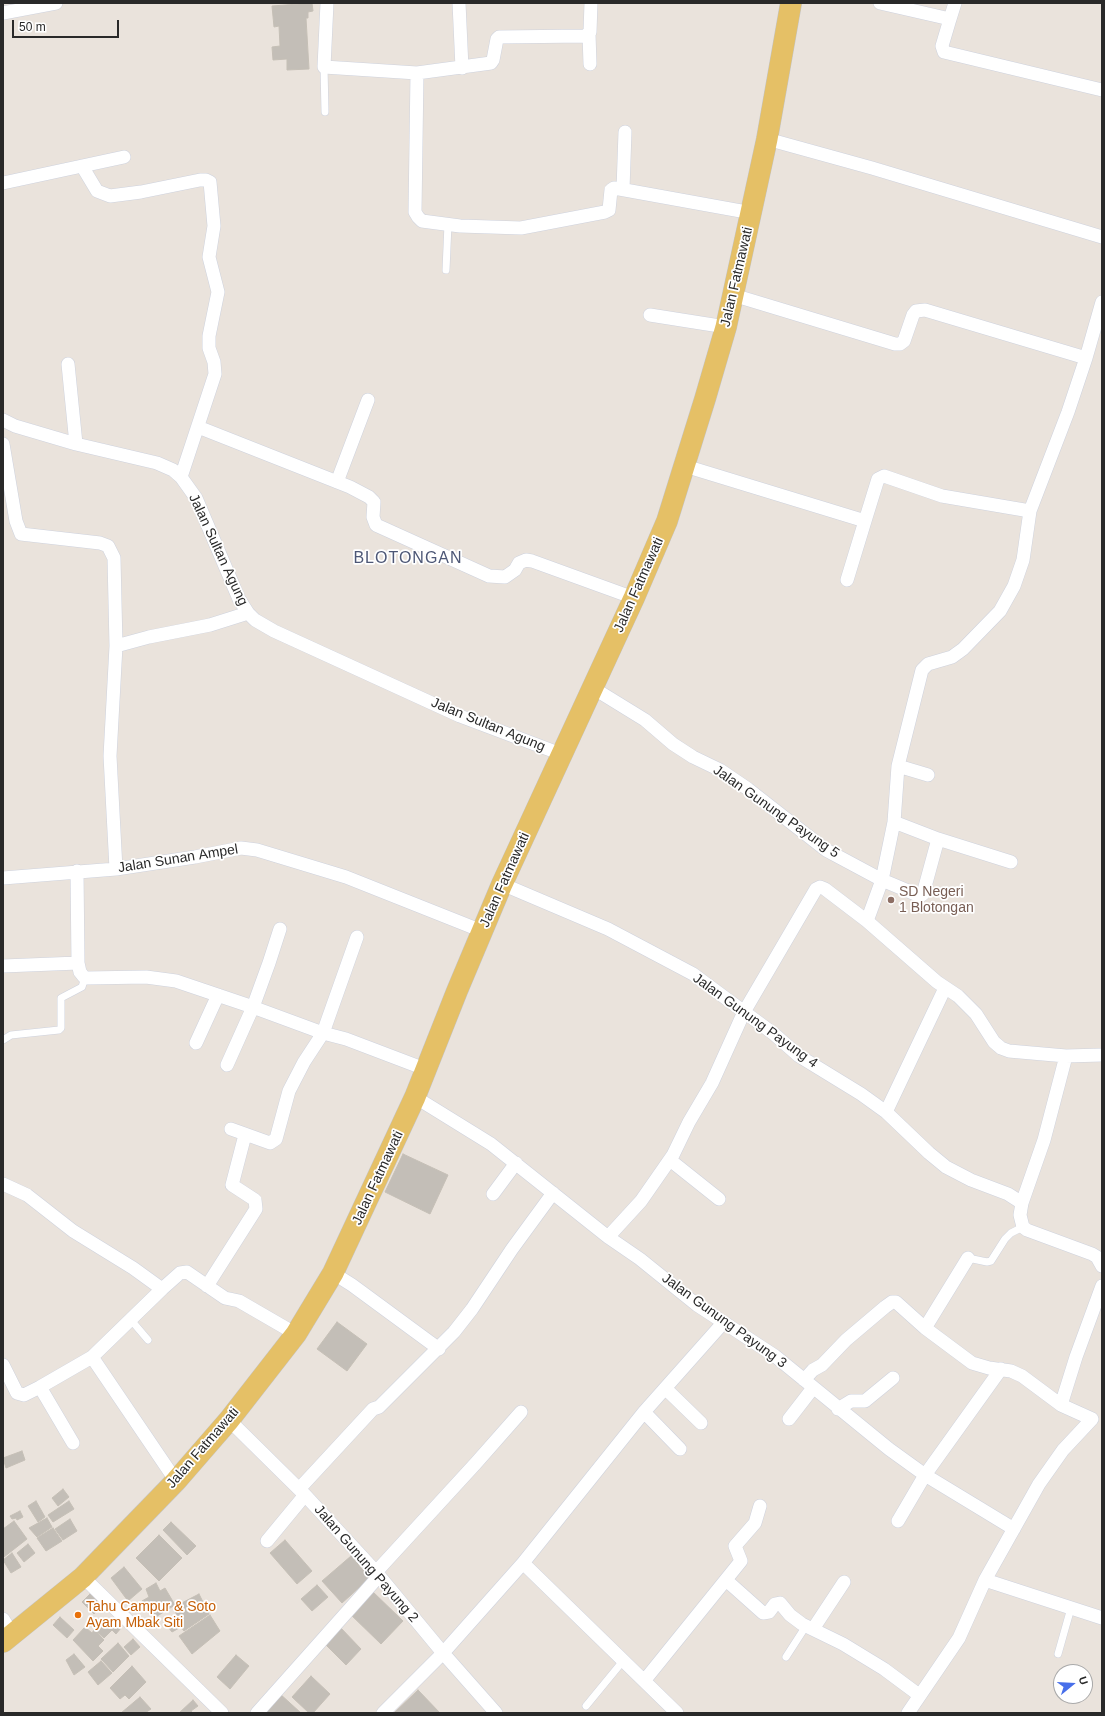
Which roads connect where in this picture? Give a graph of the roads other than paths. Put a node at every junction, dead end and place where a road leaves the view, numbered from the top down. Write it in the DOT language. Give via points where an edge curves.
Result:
graph roads {
  1 [pos="56,3"];
  2 [pos="327,3"];
  3 [pos="459,3"];
  4 [pos="591,3"];
  5 [pos="791,3"];
  6 [pos="880,3"];
  7 [pos="955,3"];
  8 [pos="3,13"];
  9 [pos="950,19"];
  10 [pos="588,34"];
  11 [pos="590,64"];
  12 [pos="324,67"];
  13 [pos="462,68"];
  14 [pos="417,74"];
  15 [pos="1102,90"];
  16 [pos="325,112"];
  17 [pos="625,132"];
  18 [pos="767,139"];
  19 [pos="124,157"];
  20 [pos="82,166"];
  21 [pos="3,183"];
  22 [pos="623,189"];
  23 [pos="752,213"];
  24 [pos="448,224"];
  25 [pos="1102,237"];
  26 [pos="446,270"];
  27 [pos="733,295"];
  28 [pos="1102,302"];
  29 [pos="650,315"];
  30 [pos="1100,319"];
  31 [pos="726,327"];
  32 [pos="1086,358"];
  33 [pos="68,364"];
  34 [pos="368,400"];
  35 [pos="3,420"];
  36 [pos="198,427"];
  37 [pos="3,444"];
  38 [pos="76,444"];
  39 [pos="685,466"];
  40 [pos="181,477"];
  41 [pos="337,482"];
  42 [pos="1030,511"];
  43 [pos="864,522"];
  44 [pos="847,580"];
  45 [pos="634,598"];
  46 [pos="248,613"];
  47 [pos="116,646"];
  48 [pos="593,688"];
  49 [pos="561,754"];
  50 [pos="898,766"];
  51 [pos="928,775"];
  52 [pos="894,822"];
  53 [pos="938,838"];
  54 [pos="1011,862"];
  55 [pos="116,869"];
  56 [pos="77,871"];
  57 [pos="3,878"];
  58 [pos="882,880"];
  59 [pos="502,884"];
  60 [pos="867,921"];
  61 [pos="280,930"];
  62 [pos="482,931"];
  63 [pos="357,937"];
  64 [pos="78,963"];
  65 [pos="3,966"];
  66 [pos="85,977"];
  67 [pos="945,988"];
  68 [pos="218,994"];
  69 [pos="253,1007"];
  70 [pos="744,1012"];
  71 [pos="323,1033"];
  72 [pos="3,1040"];
  73 [pos="196,1043"];
  74 [pos="1102,1055"];
  75 [pos="1066,1056"];
  76 [pos="227,1065"];
  77 [pos="425,1069"];
  78 [pos="415,1097"];
  79 [pos="886,1112"];
  80 [pos="231,1130"];
  81 [pos="245,1135"];
  82 [pos="670,1160"];
  83 [pos="516,1163"];
  84 [pos="3,1184"];
  85 [pos="553,1193"];
  86 [pos="493,1194"];
  87 [pos="719,1199"];
  88 [pos="1022,1203"];
  89 [pos="1023,1227"];
  90 [pos="608,1237"];
  91 [pos="968,1258"];
  92 [pos="1102,1266"];
  93 [pos="333,1273"];
  94 [pos="207,1286"];
  95 [pos="162,1289"];
  96 [pos="1101,1291"];
  97 [pos="131,1320"];
  98 [pos="723,1323"];
  99 [pos="925,1328"];
  100 [pos="296,1334"];
  101 [pos="148,1340"];
  102 [pos="439,1349"];
  103 [pos="92,1357"];
  104 [pos="3,1365"];
  105 [pos="1001,1369"];
  106 [pos="893,1378"];
  107 [pos="809,1384"];
  108 [pos="40,1387"];
  109 [pos="666,1388"];
  110 [pos="1061,1405"];
  111 [pos="838,1409"];
  112 [pos="520,1412"];
  113 [pos="644,1412"];
  114 [pos="789,1419"];
  115 [pos="229,1420"];
  116 [pos="1097,1420"];
  117 [pos="701,1423"];
  118 [pos="73,1442"];
  119 [pos="680,1449"];
  120 [pos="926,1475"];
  121 [pos="176,1481"];
  122 [pos="302,1492"];
  123 [pos="760,1506"];
  124 [pos="898,1521"];
  125 [pos="1014,1529"];
  126 [pos="267,1541"];
  127 [pos="523,1562"];
  128 [pos="377,1574"];
  129 [pos="83,1577"];
  130 [pos="726,1580"];
  131 [pos="985,1580"];
  132 [pos="844,1582"];
  133 [pos="1071,1608"];
  134 [pos="1102,1618"];
  135 [pos="809,1627"];
  136 [pos="6,1632"];
  137 [pos="443,1653"];
  138 [pos="1058,1654"];
  139 [pos="786,1657"];
  140 [pos="623,1661"];
  141 [pos="644,1681"];
  142 [pos="919,1695"];
  143 [pos="586,1706"];
  144 [pos="222,1713"];
  145 [pos="257,1713"];
  146 [pos="382,1713"];
  147 [pos="496,1713"];
  148 [pos="677,1713"];
  149 [pos="908,1713"];
  1 -- 8 [label="street"];
  2 -- 12 [label="street"];
  3 -- 13 [label="street"];
  4 -- 10 [label="street"];
  5 -- 18 [label="main road, Jalan Fatmawati"];
  6 -- 9 [label="street"];
  7 -- 9 [label="street"];
  9 -- 15 [label="street" via="942,46 944,52"];
  10 -- 11 [label="street"];
  10 -- 13 [label="street" via="499,37 491,62"];
  12 -- 14 [label="street"];
  12 -- 16 [label="lane"];
  13 -- 14 [label="street"];
  14 -- 24 [label="street" via="415,212 422,221"];
  17 -- 22 [label="street"];
  18 -- 23 [label="main road, Jalan Fatmawati"];
  18 -- 25 [label="street"];
  19 -- 20 [label="street"];
  20 -- 21 [label="street"];
  20 -- 36 [label="street" via="97,191 110,196 200,180 210,182 214,226 209,257 218,292 209,348 215,374"];
  22 -- 23 [label="street"];
  22 -- 24 [label="street" via="611,190 609,210 604,212 521,228"];
  23 -- 27 [label="main road, Jalan Fatmawati"];
  24 -- 26 [label="lane"];
  27 -- 31 [label="main road, Jalan Fatmawati"];
  27 -- 32 [label="street" via="896,344 904,341 916,311 925,310"];
  28 -- 30 [label="street"];
  29 -- 31 [label="street"];
  30 -- 32 [label="street"];
  31 -- 39 [label="main road, Jalan Fatmawati"];
  32 -- 42 [label="street"];
  33 -- 38 [label="street"];
  34 -- 41 [label="street"];
  35 -- 38 [label="street, Jalan Sultan Agung" via="14,426"];
  36 -- 40 [label="street"];
  36 -- 41 [label="street"];
  37 -- 47 [label="street" via="16,521 21,534 108,546 114,558"];
  38 -- 40 [label="street, Jalan Sultan Agung" via="166,466"];
  39 -- 43 [label="street"];
  39 -- 45 [label="main road, Jalan Fatmawati" via="667,521"];
  40 -- 46 [label="street, Jalan Sultan Agung" via="196,498 239,599"];
  41 -- 45 [label="street" via="369,497 374,502 373,517 376,525 489,576 505,577 515,570 519,563 526,560"];
  42 -- 43 [label="street" via="942,496 884,476 878,479"];
  42 -- 50 [label="street" via="1023,560 1014,586 1000,611 963,649 952,657 928,664 922,670"];
  43 -- 44 [label="street"];
  45 -- 48 [label="main road, Jalan Fatmawati"];
  46 -- 47 [label="street" via="174,634 149,637"];
  46 -- 49 [label="street, Jalan Sultan Agung" via="274,631 460,716"];
  47 -- 55 [label="street" via="110,756"];
  48 -- 49 [label="main road, Jalan Fatmawati"];
  48 -- 58 [label="street, Jalan Gunung Payung 5" via="645,720 673,744 748,789 826,850"];
  49 -- 59 [label="main road, Jalan Fatmawati"];
  50 -- 51 [label="street"];
  50 -- 52 [label="street"];
  52 -- 53 [label="street"];
  52 -- 58 [label="street"];
  53 -- 54 [label="street"];
  53 -- 58 [label="street, Jalan Gunung Payung 5" via="923,894 920,896"];
  55 -- 56 [label="street, Jalan Sunan Ampel"];
  55 -- 62 [label="street, Jalan Sunan Ampel" via="225,850 257,850 346,877"];
  56 -- 57 [label="street, Jalan Sunan Ampel"];
  56 -- 64 [label="street"];
  58 -- 60 [label="street"];
  59 -- 62 [label="main road, Jalan Fatmawati"];
  59 -- 70 [label="street, Jalan Gunung Payung 4" via="608,929 648,950 693,974"];
  60 -- 67 [label="street"];
  60 -- 70 [label="street" via="825,889 816,889"];
  61 -- 69 [label="street"];
  62 -- 77 [label="main road, Jalan Fatmawati"];
  63 -- 71 [label="street"];
  64 -- 65 [label="street"];
  64 -- 66 [label="street" via="80,972"];
  66 -- 68 [label="street" via="162,979"];
  66 -- 72 [label="lane" via="82,987 61,998 59,1030 11,1035"];
  67 -- 75 [label="street" via="958,996 976,1014 994,1042 1001,1048 1009,1051"];
  67 -- 79 [label="street"];
  68 -- 69 [label="street"];
  68 -- 73 [label="street"];
  69 -- 71 [label="street"];
  69 -- 76 [label="street"];
  70 -- 79 [label="street, Jalan Gunung Payung 4" via="799,1056"];
  70 -- 82 [label="street" via="712,1083"];
  71 -- 77 [label="street"];
  71 -- 81 [label="street" via="289,1091 276,1139 270,1143"];
  74 -- 75 [label="street"];
  75 -- 88 [label="street" via="1044,1140"];
  77 -- 78 [label="main road, Jalan Fatmawati"];
  78 -- 83 [label="street, Jalan Gunung Payung 3" via="491,1144"];
  78 -- 93 [label="main road, Jalan Fatmawati"];
  79 -- 88 [label="street, Jalan Gunung Payung 4" via="946,1167 1008,1194"];
  80 -- 81 [label="street"];
  81 -- 94 [label="street" via="234,1182 255,1200 256,1209"];
  82 -- 87 [label="street"];
  82 -- 90 [label="street" via="641,1201"];
  83 -- 85 [label="street, Jalan Gunung Payung 3"];
  83 -- 86 [label="street"];
  84 -- 95 [label="street" via="27,1195 73,1231"];
  85 -- 90 [label="street, Jalan Gunung Payung 3"];
  85 -- 102 [label="street" via="472,1309"];
  88 -- 89 [label="street" via="1020,1215"];
  89 -- 91 [label="lane" via="1005,1239 991,1261"];
  89 -- 92 [label="street" via="1092,1254"];
  90 -- 98 [label="street, Jalan Gunung Payung 3"];
  91 -- 99 [label="street"];
  93 -- 100 [label="main road, Jalan Fatmawati"];
  93 -- 102 [label="street"];
  94 -- 95 [label="street" via="187,1272 183,1272"];
  94 -- 100 [label="street" via="224,1298 239,1301"];
  95 -- 97 [label="street"];
  96 -- 110 [label="street"];
  97 -- 101 [label="lane"];
  97 -- 103 [label="street"];
  98 -- 107 [label="street, Jalan Gunung Payung 3" via="775,1356"];
  98 -- 109 [label="street"];
  99 -- 105 [label="street" via="972,1363"];
  99 -- 107 [label="street" via="896,1302 892,1302 846,1340 822,1365 813,1370"];
  100 -- 115 [label="main road, Jalan Fatmawati"];
  102 -- 122 [label="street" via="373,1410"];
  103 -- 108 [label="street"];
  103 -- 121 [label="street"];
  104 -- 108 [label="street" via="20,1395"];
  105 -- 110 [label="street" via="1022,1376"];
  105 -- 120 [label="street"];
  106 -- 111 [label="street" via="864,1402 851,1401"];
  107 -- 111 [label="street, Jalan Gunung Payung 3"];
  107 -- 114 [label="street"];
  108 -- 118 [label="street"];
  109 -- 113 [label="street"];
  109 -- 117 [label="street"];
  110 -- 116 [label="street"];
  111 -- 120 [label="street, Jalan Gunung Payung 3"];
  112 -- 128 [label="street"];
  113 -- 119 [label="street"];
  113 -- 127 [label="street"];
  115 -- 121 [label="main road, Jalan Fatmawati"];
  115 -- 122 [label="street, Jalan Gunung Payung 2"];
  116 -- 125 [label="street" via="1063,1450 1039,1484"];
  120 -- 124 [label="street"];
  120 -- 125 [label="street, Jalan Gunung Payung 3"];
  121 -- 129 [label="main road, Jalan Fatmawati"];
  122 -- 126 [label="street"];
  122 -- 128 [label="street, Jalan Gunung Payung 2"];
  123 -- 130 [label="street" via="755,1522 735,1546 741,1561"];
  125 -- 131 [label="street"];
  127 -- 137 [label="street"];
  127 -- 140 [label="street"];
  128 -- 137 [label="street, Jalan Gunung Payung 2"];
  128 -- 145 [label="street"];
  129 -- 136 [label="main road, Jalan Fatmawati"];
  129 -- 144 [label="street"];
  130 -- 135 [label="street" via="762,1613 769,1612 775,1604 780,1603 796,1620"];
  130 -- 141 [label="street"];
  131 -- 133 [label="street"];
  131 -- 142 [label="street" via="959,1638"];
  132 -- 135 [label="street"];
  133 -- 134 [label="street"];
  133 -- 138 [label="lane"];
  135 -- 139 [label="lane"];
  135 -- 142 [label="street" via="843,1644"];
  137 -- 146 [label="street"];
  137 -- 147 [label="street, Jalan Gunung Payung 2"];
  140 -- 141 [label="street"];
  140 -- 143 [label="lane"];
  141 -- 148 [label="street"];
  142 -- 149 [label="street"];
}
